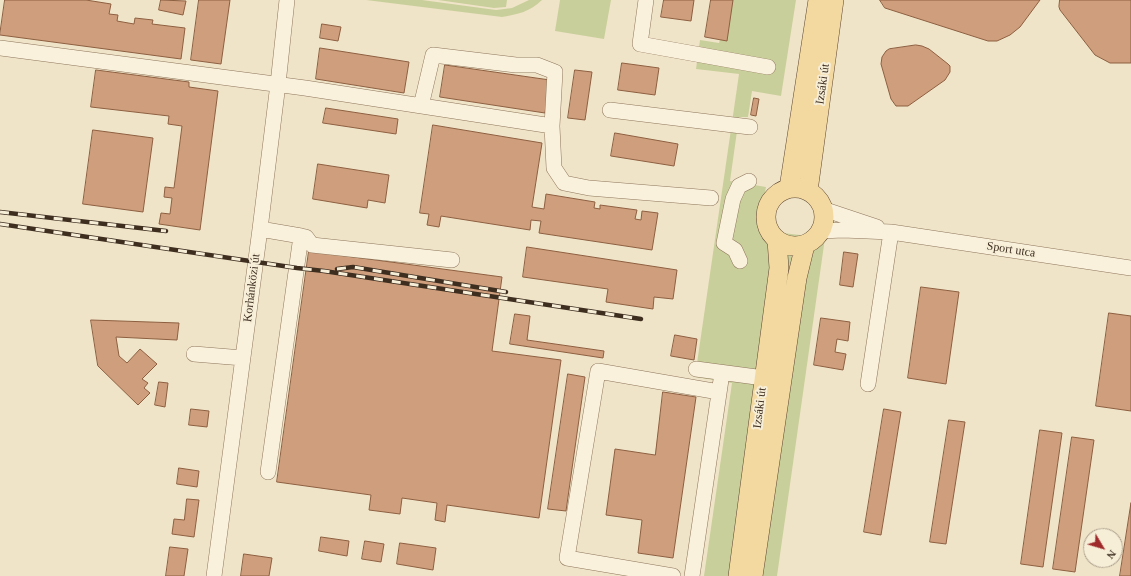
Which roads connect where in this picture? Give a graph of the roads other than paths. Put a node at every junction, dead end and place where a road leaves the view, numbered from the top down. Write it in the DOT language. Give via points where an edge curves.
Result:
graph roads {
  1 [pos="287,0"];
  2 [pos="646,0"];
  3 [pos="818,0"];
  4 [pos="823,0"];
  5 [pos="834,0"];
  6 [pos="832,21"];
  7 [pos="0,48"];
  8 [pos="768,67"];
  9 [pos="278,84"];
  10 [pos="421,106"];
  11 [pos="610,110"];
  12 [pos="552,126"];
  13 [pos="750,127"];
  14 [pos="742,181"];
  15 [pos="789,188"];
  16 [pos="808,191"];
  17 [pos="710,198"];
  18 [pos="824,208"];
  19 [pos="260,228"];
  20 [pos="821,231"];
  21 [pos="891,232"];
  22 [pos="301,236"];
  23 [pos="777,240"];
  24 [pos="805,245"];
  25 [pos="452,260"];
  26 [pos="740,261"];
  27 [pos="1131,268"];
  28 [pos="194,354"];
  29 [pos="243,358"];
  30 [pos="696,369"];
  31 [pos="722,373"];
  32 [pos="764,378"];
  33 [pos="868,384"];
  34 [pos="719,392"];
  35 [pos="268,472"];
  36 [pos="214,576"];
  37 [pos="673,576"];
  38 [pos="692,576"];
  39 [pos="738,576"];
  40 [pos="753,576"];
  1 -- 9 [label="street, Korhánközi út"];
  2 -- 8 [label="street" via="640,44"];
  3 -- 15 [label="main road, Izsáki út"];
  4 -- 6 [label="street"];
  5 -- 6 [label="main road, Izsáki út"];
  6 -- 16 [label="main road, Izsáki út"];
  7 -- 9 [label="street"];
  9 -- 10 [label="street"];
  9 -- 19 [label="street, Korhánközi út"];
  10 -- 12 [label="street"];
  10 -- 12 [label="street" via="433,55 516,65 537,65 555,72"];
  11 -- 13 [label="street"];
  12 -- 17 [label="street" via="554,168 564,183 589,188"];
  14 -- 26 [label="street" via="733,199 724,243 735,250"];
  15 -- 16 [label="main road" via="802,188"];
  15 -- 23 [label="main road" via="776,195 768,207 766,222"];
  16 -- 18 [label="main road" via="818,198"];
  18 -- 20 [label="main road"];
  18 -- 21 [label="street"];
  19 -- 22 [label="street"];
  19 -- 29 [label="street, Korhánközi út"];
  20 -- 21 [label="street"];
  20 -- 24 [label="main road"];
  21 -- 27 [label="street, Sport utca"];
  21 -- 33 [label="street"];
  22 -- 25 [label="street" via="306,237 312,245"];
  22 -- 35 [label="street"];
  23 -- 24 [label="main road" via="788,246"];
  23 -- 32 [label="main road, Izsáki út" via="779,268"];
  24 -- 40 [label="main road, Izsáki út" via="797,278"];
  28 -- 29 [label="street"];
  29 -- 36 [label="street, Korhánközi út"];
  30 -- 31 [label="street"];
  31 -- 32 [label="street"];
  31 -- 34 [label="street"];
  32 -- 39 [label="main road, Izsáki út"];
  34 -- 37 [label="street" via="598,372 567,558"];
  34 -- 38 [label="street"];
}
